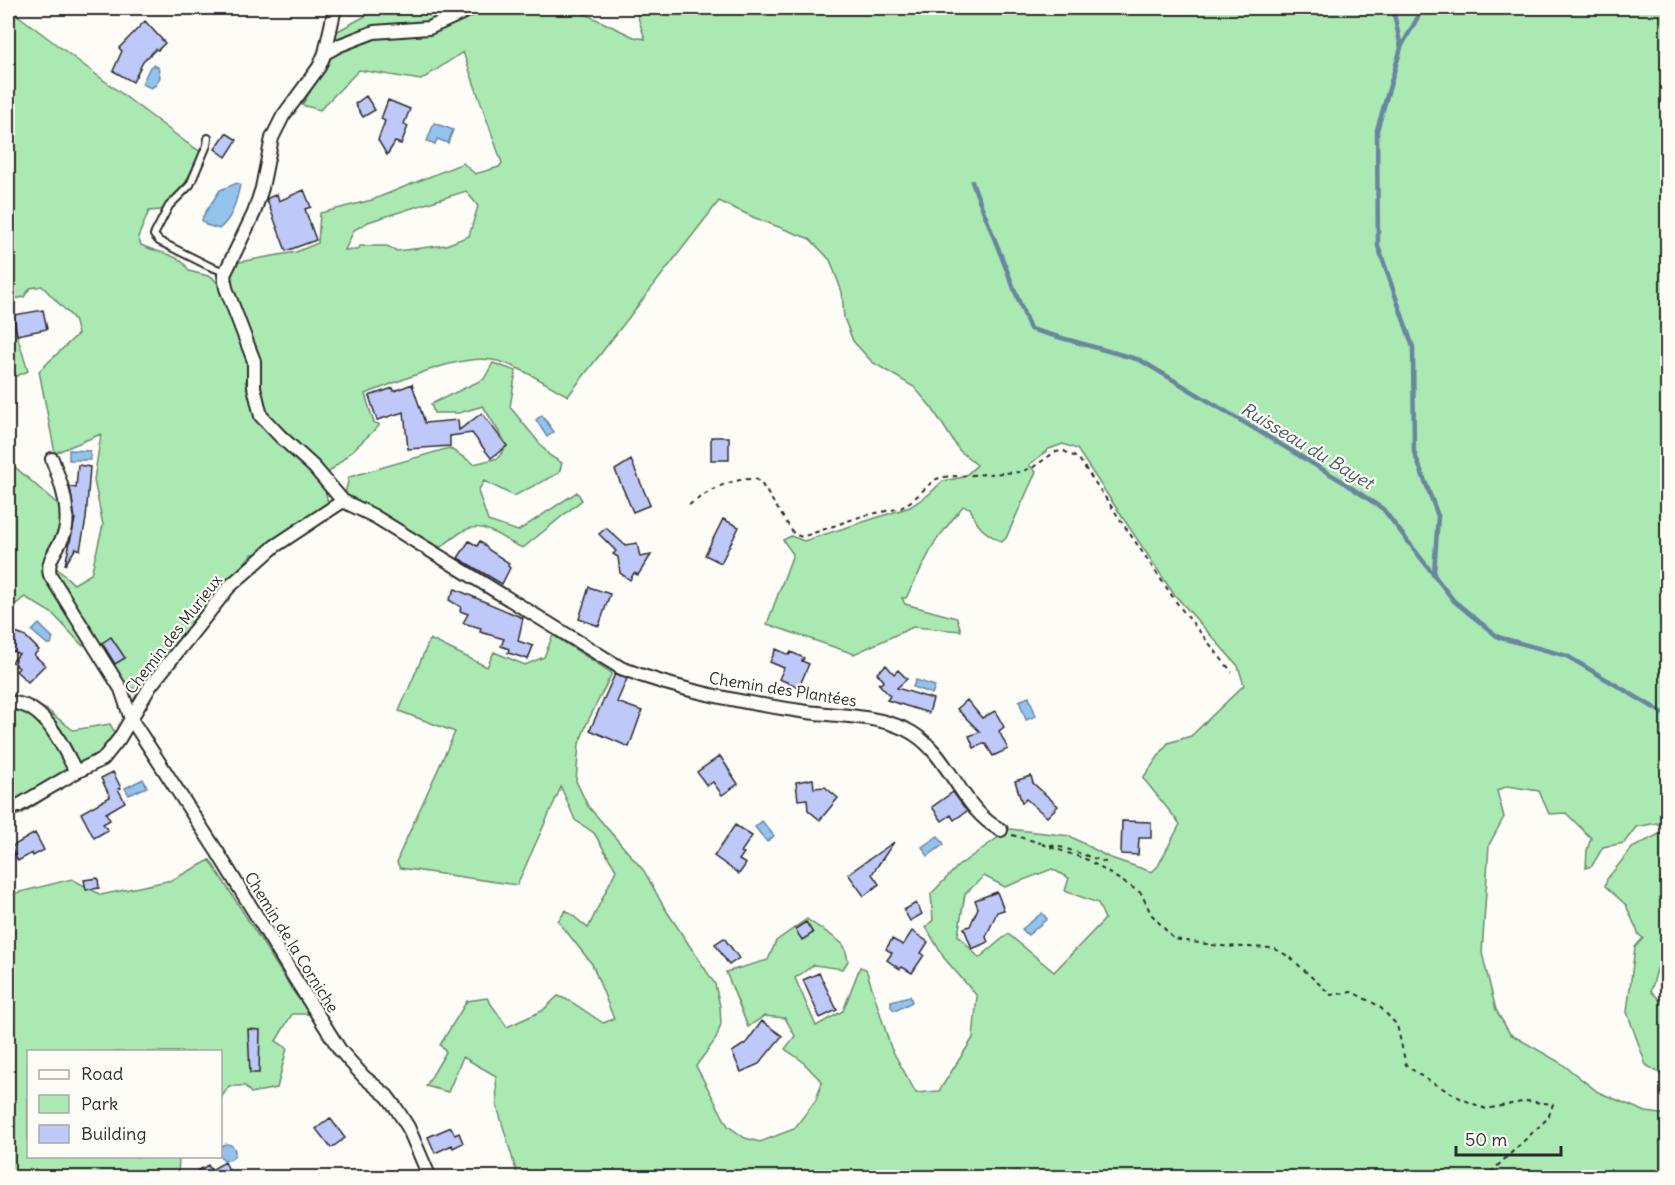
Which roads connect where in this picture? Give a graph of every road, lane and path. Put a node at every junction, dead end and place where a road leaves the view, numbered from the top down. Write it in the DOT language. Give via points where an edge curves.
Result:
graph roads {
  1 [pos="335,8"];
  2 [pos="473,8"];
  3 [pos="325,53"];
  4 [pos="208,138"];
  5 [pos="225,272"];
  6 [pos="52,459"];
  7 [pos="343,501"];
  8 [pos="689,505"];
  9 [pos="1232,672"];
  10 [pos="8,703"];
  11 [pos="131,719"];
  12 [pos="76,772"];
  13 [pos="8,809"];
  14 [pos="1001,830"];
  15 [pos="1042,844"];
  16 [pos="1107,863"];
  17 [pos="430,1178"];
  18 [pos="1489,1178"];
  1 -- 3 [label="street"];
  2 -- 3 [label="street" via="429,28 374,32"];
  3 -- 5 [label="street" via="320,67 276,129 254,213"];
  4 -- 5 [label="lane" via="190,185 169,206 154,235 159,241"];
  5 -- 7 [label="street" via="226,288 254,362 254,387 261,416"];
  6 -- 11 [label="street, Chemin de la Corniche" via="62,486 67,526 48,572 121,689"];
  7 -- 11 [label="street, Chemin des Murieux" via="295,532 234,581 151,685"];
  7 -- 14 [label="street, Chemin des Plantées" via="638,675 721,698 882,721 917,735 939,756 983,819"];
  8 -- 9 [label="path" via="713,488 756,479 794,534 802,537 862,516 901,508 942,477 1019,472 1064,451 1079,459 1179,606"];
  10 -- 12 [label="street" via="32,709 46,722"];
  11 -- 12 [label="street, Chemin des Murieux" via="103,759"];
  11 -- 17 [label="street, Chemin de la Corniche" via="340,1050 396,1108"];
  12 -- 13 [label="street, Chemin des Murieux"];
  14 -- 15 [label="path"];
  15 -- 16 [label="path"];
  15 -- 18 [label="path" via="1088,860 1141,893 1151,914 1174,939 1273,948 1290,957 1331,995 1352,992 1379,1006 1397,1025 1406,1065 1462,1099 1485,1109 1527,1101 1553,1104 1548,1118"];
}
